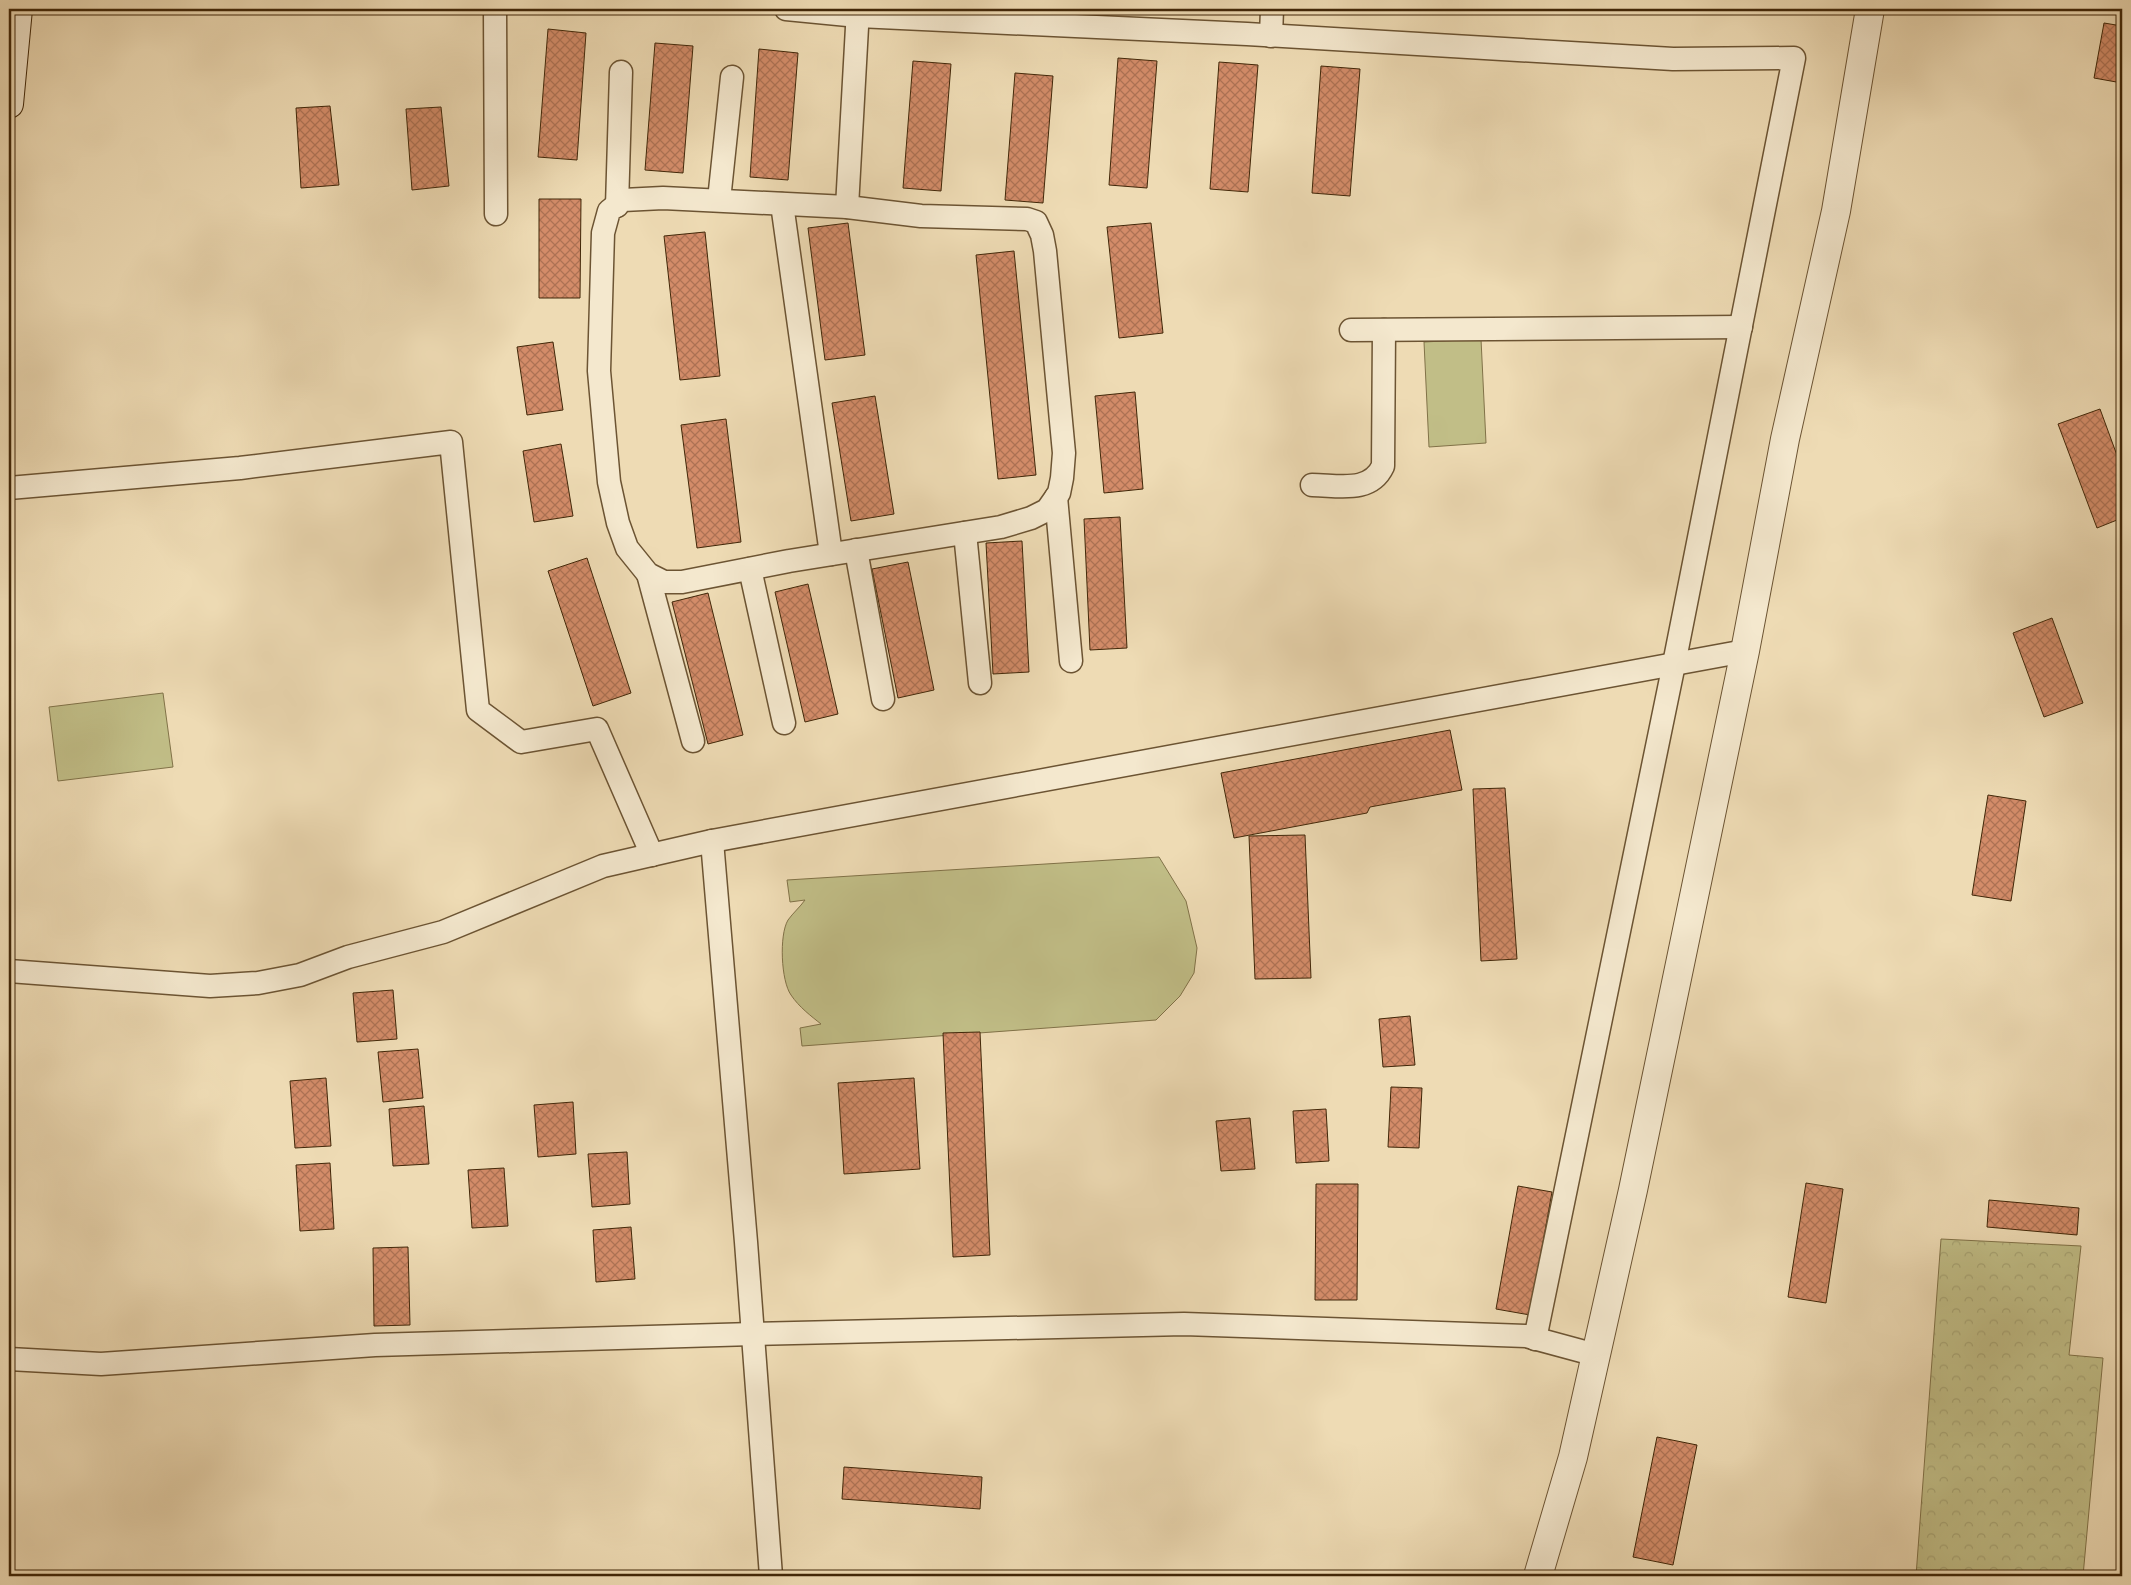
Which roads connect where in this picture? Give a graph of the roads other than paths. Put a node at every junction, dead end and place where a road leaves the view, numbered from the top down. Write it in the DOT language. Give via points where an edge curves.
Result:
graph roads {
  1 [pos="18,9"];
  2 [pos="495,9"];
  3 [pos="786,9"];
  4 [pos="1272,9"];
  5 [pos="1870,9"];
  6 [pos="858,12"];
  7 [pos="1271,36"];
  8 [pos="621,72"];
  9 [pos="732,77"];
  10 [pos="9,104"];
  11 [pos="719,200"];
  12 [pos="782,204"];
  13 [pos="617,206"];
  14 [pos="847,207"];
  15 [pos="496,214"];
  16 [pos="1741,327"];
  17 [pos="1352,330"];
  18 [pos="1384,330"];
  19 [pos="1312,485"];
  20 [pos="9,488"];
  21 [pos="1056,497"];
  22 [pos="965,533"];
  23 [pos="856,550"];
  24 [pos="831,554"];
  25 [pos="750,569"];
  26 [pos="648,574"];
  27 [pos="1745,651"];
  28 [pos="1071,661"];
  29 [pos="1674,664"];
  30 [pos="980,683"];
  31 [pos="883,699"];
  32 [pos="784,723"];
  33 [pos="693,741"];
  34 [pos="712,841"];
  35 [pos="652,855"];
  36 [pos="9,971"];
  37 [pos="753,1334"];
  38 [pos="1535,1339"];
  39 [pos="1596,1355"];
  40 [pos="9,1359"];
  41 [pos="771,1576"];
  42 [pos="1538,1576"];
  1 -- 10 [label="street"];
  2 -- 15 [label="street"];
  3 -- 6 [label="street"];
  4 -- 7 [label="street"];
  5 -- 27 [label="street" via="1836,211 1785,439"];
  6 -- 7 [label="street"];
  6 -- 14 [label="street"];
  7 -- 16 [label="street" via="1672,59 1794,58"];
  8 -- 13 [label="street"];
  9 -- 11 [label="street"];
  11 -- 12 [label="street"];
  11 -- 13 [label="street" via="623,200"];
  12 -- 14 [label="street"];
  12 -- 24 [label="street"];
  13 -- 26 [label="street" via="609,211 603,232 599,371 609,482 618,523 627,548"];
  14 -- 21 [label="street" via="921,216 1018,218 1036,222 1042,235 1064,453 1062,478"];
  16 -- 18 [label="street"];
  16 -- 29 [label="street"];
  17 -- 18 [label="street"];
  18 -- 19 [label="street" via="1383,466 1370,483"];
  20 -- 35 [label="street" via="240,468 451,442 478,710 521,742 597,729"];
  21 -- 22 [label="street" via="1046,510 1031,518"];
  21 -- 28 [label="street"];
  22 -- 23 [label="street"];
  22 -- 30 [label="street"];
  23 -- 24 [label="street"];
  23 -- 31 [label="street"];
  24 -- 25 [label="street"];
  25 -- 26 [label="street" via="682,582 664,582"];
  25 -- 32 [label="street"];
  26 -- 33 [label="street"];
  27 -- 29 [label="street"];
  27 -- 39 [label="street"];
  29 -- 34 [label="street"];
  29 -- 38 [label="street"];
  34 -- 35 [label="street"];
  34 -- 37 [label="street"];
  35 -- 36 [label="street" via="603,866 443,932 348,957 300,975 258,983 210,986"];
  37 -- 38 [label="street" via="1184,1324 1526,1336"];
  37 -- 40 [label="street" via="375,1345 101,1364"];
  37 -- 41 [label="street"];
  38 -- 39 [label="street"];
  39 -- 42 [label="street" via="1573,1457"];
}
